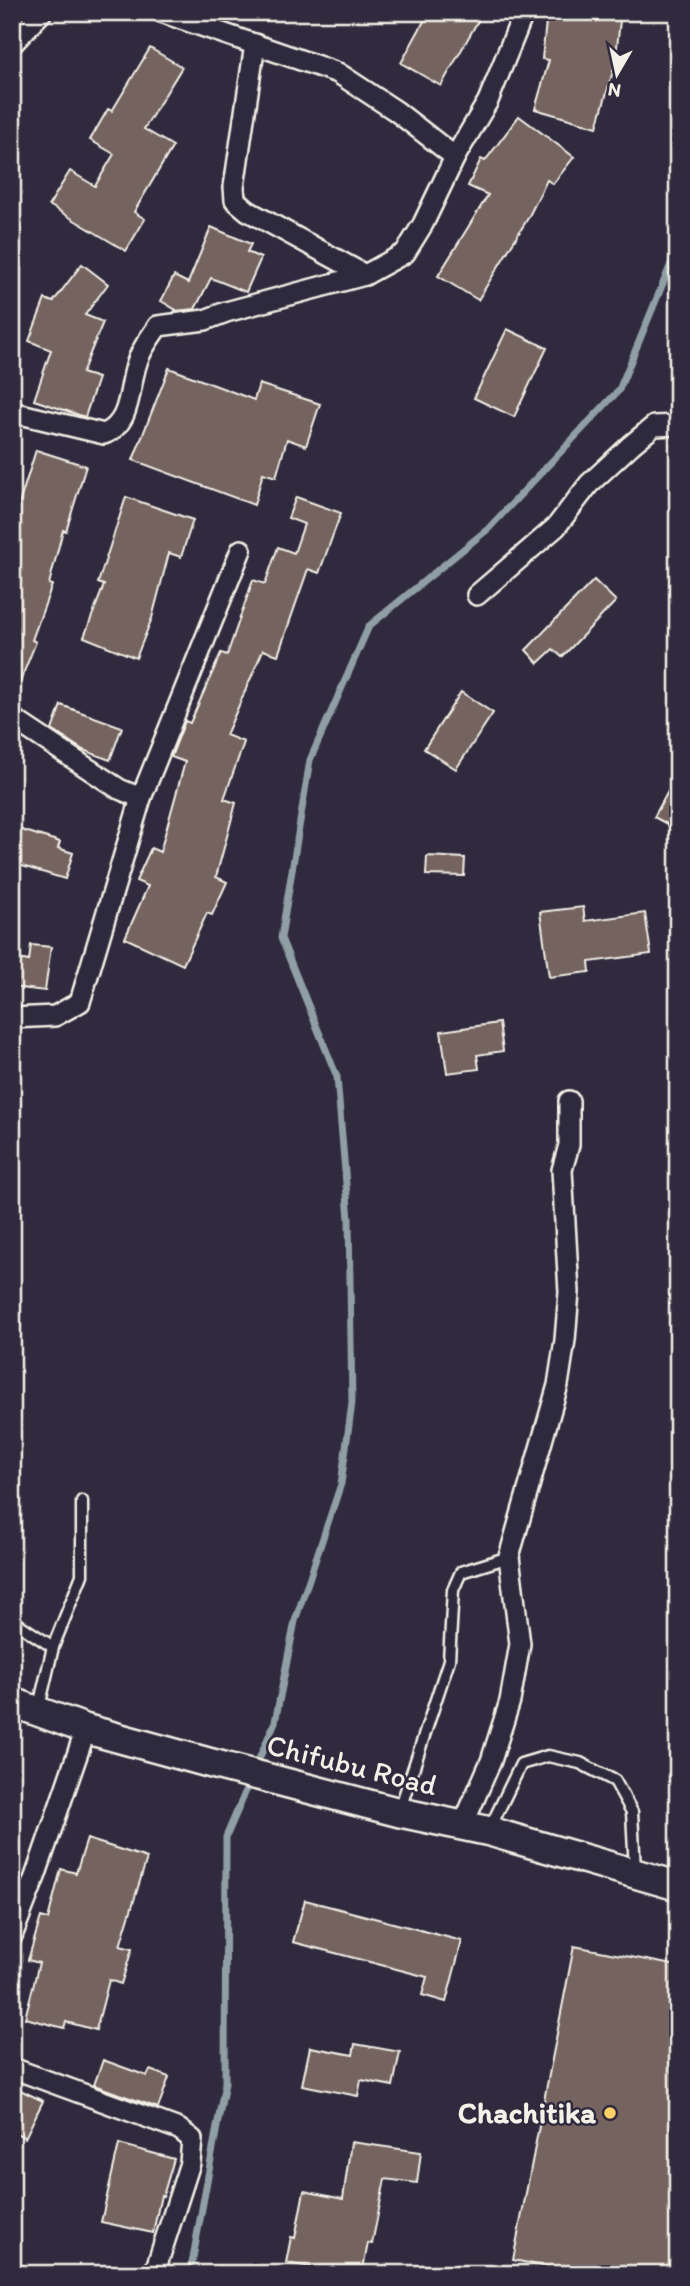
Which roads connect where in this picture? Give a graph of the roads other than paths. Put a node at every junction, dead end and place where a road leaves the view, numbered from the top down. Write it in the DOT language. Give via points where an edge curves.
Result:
graph roads {
  1 [pos="42,12"];
  2 [pos="524,12"];
  3 [pos="174,14"];
  4 [pos="12,44"];
  5 [pos="255,44"];
  6 [pos="454,157"];
  7 [pos="365,275"];
  8 [pos="12,412"];
  9 [pos="678,425"];
  10 [pos="241,550"];
  11 [pos="477,595"];
  12 [pos="12,718"];
  13 [pos="142,797"];
  14 [pos="12,1018"];
  15 [pos="569,1101"];
  16 [pos="82,1502"];
  17 [pos="509,1557"];
  18 [pos="12,1620"];
  19 [pos="53,1647"];
  20 [pos="25,1707"];
  21 [pos="86,1729"];
  22 [pos="398,1812"];
  23 [pos="475,1829"];
  24 [pos="636,1875"];
  25 [pos="678,1886"];
  26 [pos="12,1936"];
  27 [pos="12,2068"];
  28 [pos="154,2274"];
  1 -- 4 [label="street"];
  2 -- 6 [label="street" via="488,101"];
  3 -- 5 [label="street"];
  5 -- 6 [label="street" via="338,73"];
  5 -- 7 [label="street" via="234,200"];
  6 -- 7 [label="street" via="405,253"];
  7 -- 8 [label="street" via="205,320 158,326 139,356 123,418 104,435"];
  9 -- 11 [label="street" via="654,426 631,445 589,484 556,527"];
  10 -- 13 [label="street"];
  12 -- 13 [label="street" via="119,789"];
  13 -- 14 [label="street" via="80,1002 55,1016"];
  15 -- 17 [label="street" via="569,1145 562,1170 569,1292 565,1340 558,1385"];
  16 -- 19 [label="lane" via="82,1575"];
  17 -- 22 [label="lane" via="461,1572 453,1590 449,1660"];
  17 -- 23 [label="street" via="520,1644 510,1701"];
  18 -- 19 [label="lane"];
  19 -- 20 [label="lane"];
  20 -- 21 [label="main road, Chifubu Road"];
  21 -- 22 [label="main road, Chifubu Road"];
  21 -- 26 [label="street"];
  22 -- 23 [label="main road, Chifubu Road"];
  23 -- 24 [label="main road, Chifubu Road"];
  23 -- 24 [label="lane" via="521,1764 548,1756 580,1763 615,1781 632,1812"];
  24 -- 25 [label="main road, Chifubu Road"];
  27 -- 28 [label="street" via="179,2129 192,2138 190,2163"];
}
